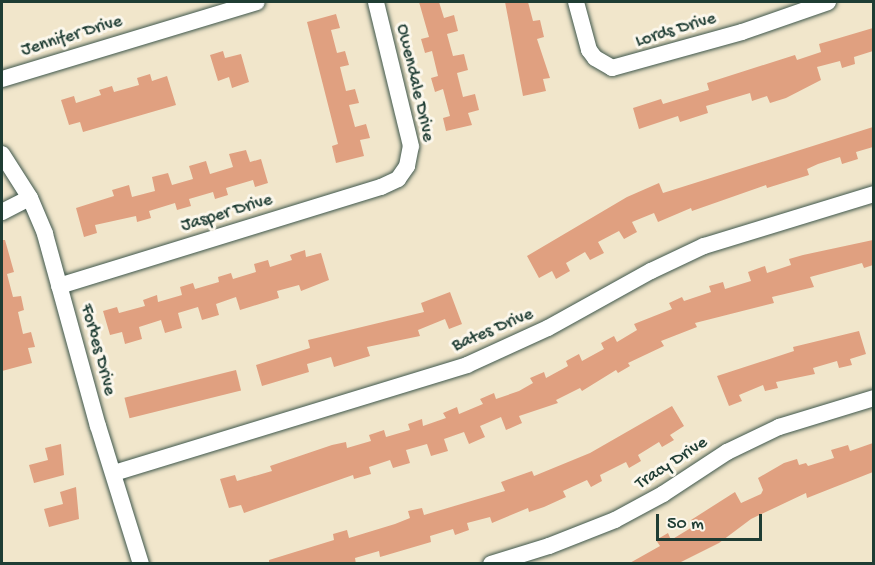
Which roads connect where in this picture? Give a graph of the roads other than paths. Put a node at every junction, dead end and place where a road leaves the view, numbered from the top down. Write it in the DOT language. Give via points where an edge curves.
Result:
graph roads {
  1 [pos="257,2"];
  2 [pos="376,2"];
  3 [pos="576,2"];
  4 [pos="828,2"];
  5 [pos="2,79"];
  6 [pos="2,154"];
  7 [pos="404,172"];
  8 [pos="873,194"];
  9 [pos="30,198"];
  10 [pos="2,212"];
  11 [pos="59,285"];
  12 [pos="873,398"];
  13 [pos="114,473"];
  14 [pos="141,564"];
  15 [pos="490,564"];
  1 -- 5 [label="street, Jennifer Drive"];
  2 -- 7 [label="street, Owendale Drive" via="411,146"];
  3 -- 4 [label="street, Lords Drive" via="589,50 603,65 632,65"];
  6 -- 9 [label="street, Forbes Drive"];
  7 -- 11 [label="street, Jasper Drive" via="381,187"];
  8 -- 13 [label="street, Bates Drive" via="704,246 548,328 467,365"];
  9 -- 10 [label="street"];
  9 -- 11 [label="street, Forbes Drive"];
  11 -- 13 [label="street, Forbes Drive"];
  12 -- 15 [label="street, Tracy Drive" via="771,430 615,520"];
  13 -- 14 [label="street, Forbes Drive"];
}
